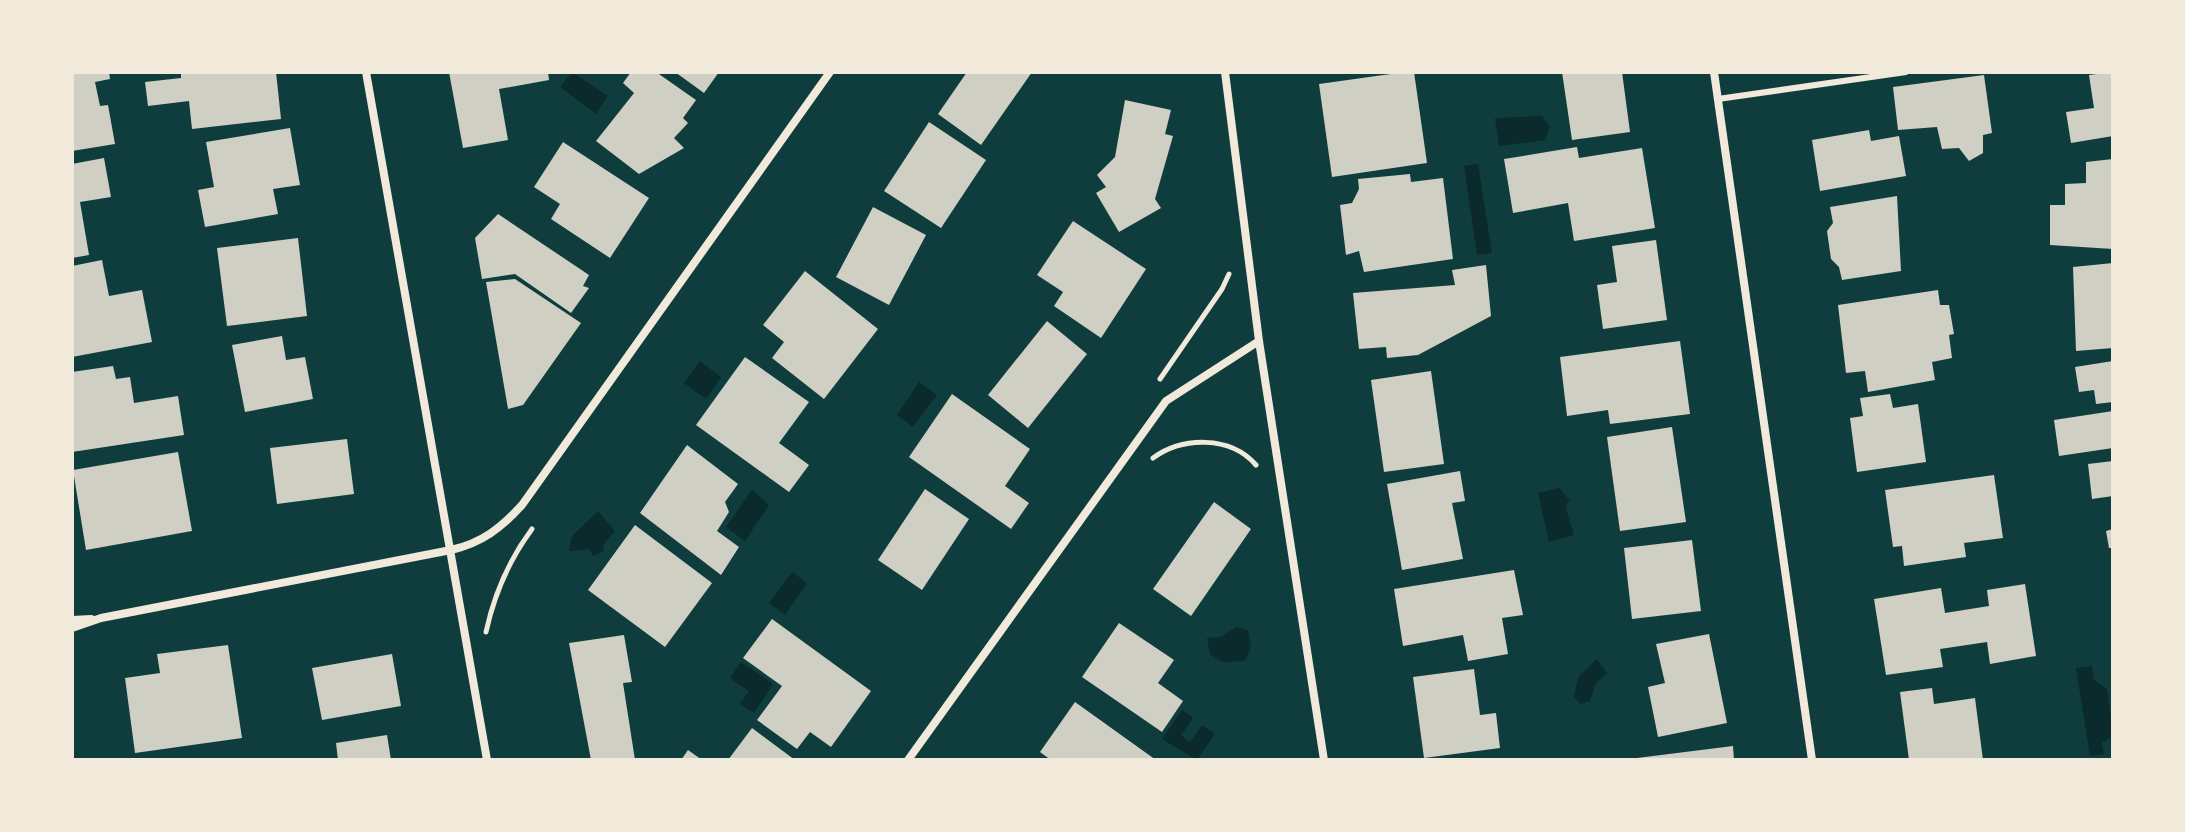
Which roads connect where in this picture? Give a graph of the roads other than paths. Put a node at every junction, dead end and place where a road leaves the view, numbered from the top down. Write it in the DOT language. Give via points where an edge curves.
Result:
graph roads {
  1 [pos="366,72"];
  2 [pos="830,72"];
  3 [pos="1225,72"];
  4 [pos="1714,72"];
  5 [pos="1906,72"];
  6 [pos="1718,99"];
  7 [pos="1259,341"];
  8 [pos="451,550"];
  9 [pos="101,618"];
  10 [pos="72,620"];
  11 [pos="72,628"];
  12 [pos="487,760"];
  13 [pos="908,760"];
  14 [pos="1324,760"];
  15 [pos="1812,760"];
  1 -- 8 [label="street"];
  2 -- 8 [label="street" via="522,505 500,529"];
  3 -- 7 [label="street"];
  4 -- 6 [label="street"];
  5 -- 6 [label="lane"];
  6 -- 15 [label="street"];
  7 -- 13 [label="street" via="1166,401"];
  7 -- 14 [label="street"];
  8 -- 9 [label="street"];
  8 -- 12 [label="street"];
  9 -- 10 [label="street"];
  9 -- 11 [label="street"];
}
